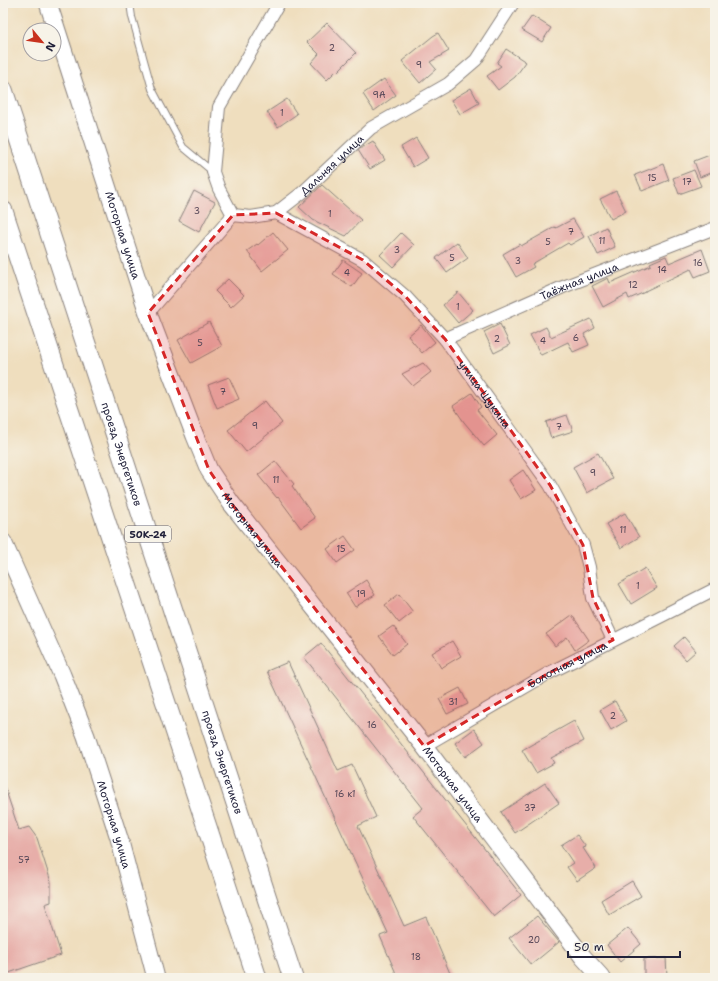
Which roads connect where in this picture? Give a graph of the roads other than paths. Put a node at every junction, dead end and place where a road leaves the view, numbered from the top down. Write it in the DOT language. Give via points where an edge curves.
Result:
graph roads {
  1 [pos="48,3"];
  2 [pos="130,3"];
  3 [pos="279,3"];
  4 [pos="513,3"];
  5 [pos="3,90"];
  6 [pos="212,172"];
  7 [pos="3,211"];
  8 [pos="276,212"];
  9 [pos="233,215"];
  10 [pos="715,228"];
  11 [pos="148,313"];
  12 [pos="445,339"];
  13 [pos="3,542"];
  14 [pos="715,588"];
  15 [pos="613,640"];
  16 [pos="424,746"];
  17 [pos="156,978"];
  18 [pos="257,978"];
  19 [pos="293,978"];
  20 [pos="602,978"];
  1 -- 11 [label="street, Моторная улица"];
  2 -- 6 [label="lane" via="152,89 183,146"];
  3 -- 6 [label="street" via="219,107"];
  4 -- 8 [label="street, Дальняя улица" via="476,60 448,84 371,128 303,192"];
  5 -- 19 [label="main road, проезд Энергетиков / 50К-24"];
  6 -- 9 [label="street"];
  7 -- 18 [label="main road, 50К-24"];
  8 -- 9 [label="street, Дальняя улица" via="251,216"];
  8 -- 12 [label="street, улица Щукина" via="363,260 405,296"];
  9 -- 11 [label="street"];
  10 -- 12 [label="street, Таёжная улица" via="563,287"];
  11 -- 16 [label="street, Моторная улица" via="209,470 231,503"];
  12 -- 15 [label="street, улица Щукина" via="550,485 583,545 589,567 592,598"];
  13 -- 17 [label="street, Моторная улица" via="86,736 119,838"];
  14 -- 15 [label="street, Болотная улица"];
  15 -- 16 [label="street, Болотная улица" via="549,673"];
  16 -- 20 [label="street, Моторная улица" via="583,957"];
}
